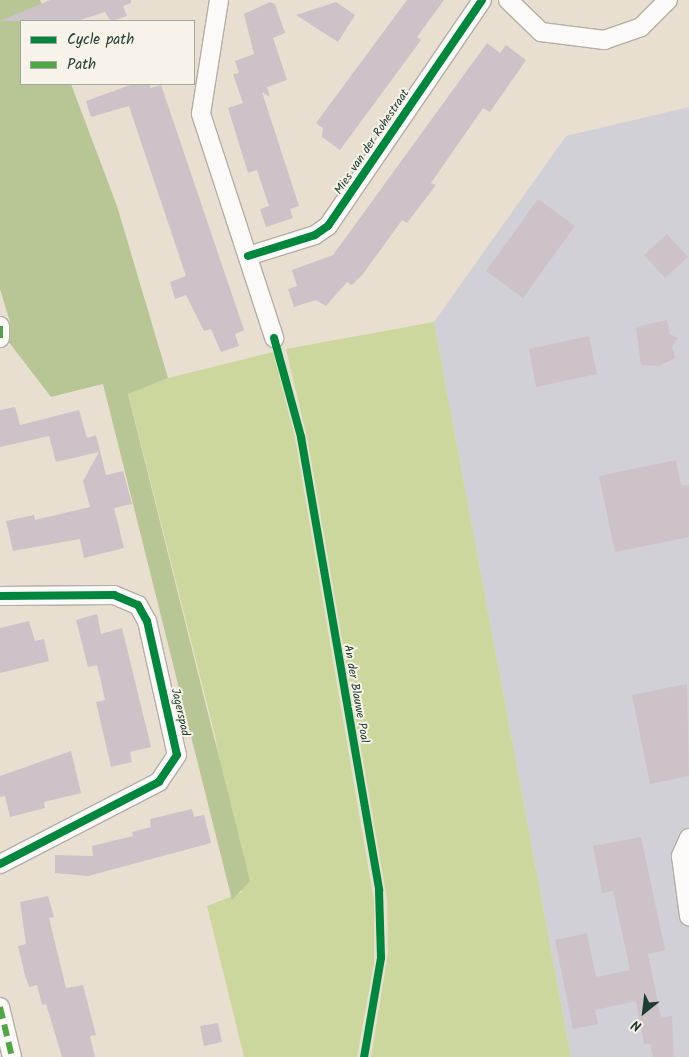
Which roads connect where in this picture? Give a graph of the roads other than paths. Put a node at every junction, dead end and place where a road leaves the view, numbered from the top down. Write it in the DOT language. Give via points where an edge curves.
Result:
graph roads {
  1 [pos="219,0"];
  2 [pos="482,0"];
  3 [pos="508,0"];
  4 [pos="668,0"];
  5 [pos="248,256"];
  6 [pos="0,326"];
  7 [pos="0,338"];
  8 [pos="274,338"];
  9 [pos="0,596"];
  10 [pos="689,838"];
  11 [pos="0,864"];
  12 [pos="689,916"];
  13 [pos="0,1007"];
  14 [pos="7,1047"];
  1 -- 5 [label="street" via="201,114"];
  2 -- 5 [label="street, Mies van der Rohestraat" via="328,226 315,235"];
  3 -- 4 [label="street" via="540,32 604,40 641,26"];
  5 -- 8 [label="street"];
  6 -- 7 [label="street"];
  9 -- 11 [label="street, Jagerspad" via="114,595 138,605 148,621 177,755 159,782"];
  10 -- 12 [label="street" via="681,856"];
  13 -- 14 [label="street"];
}
